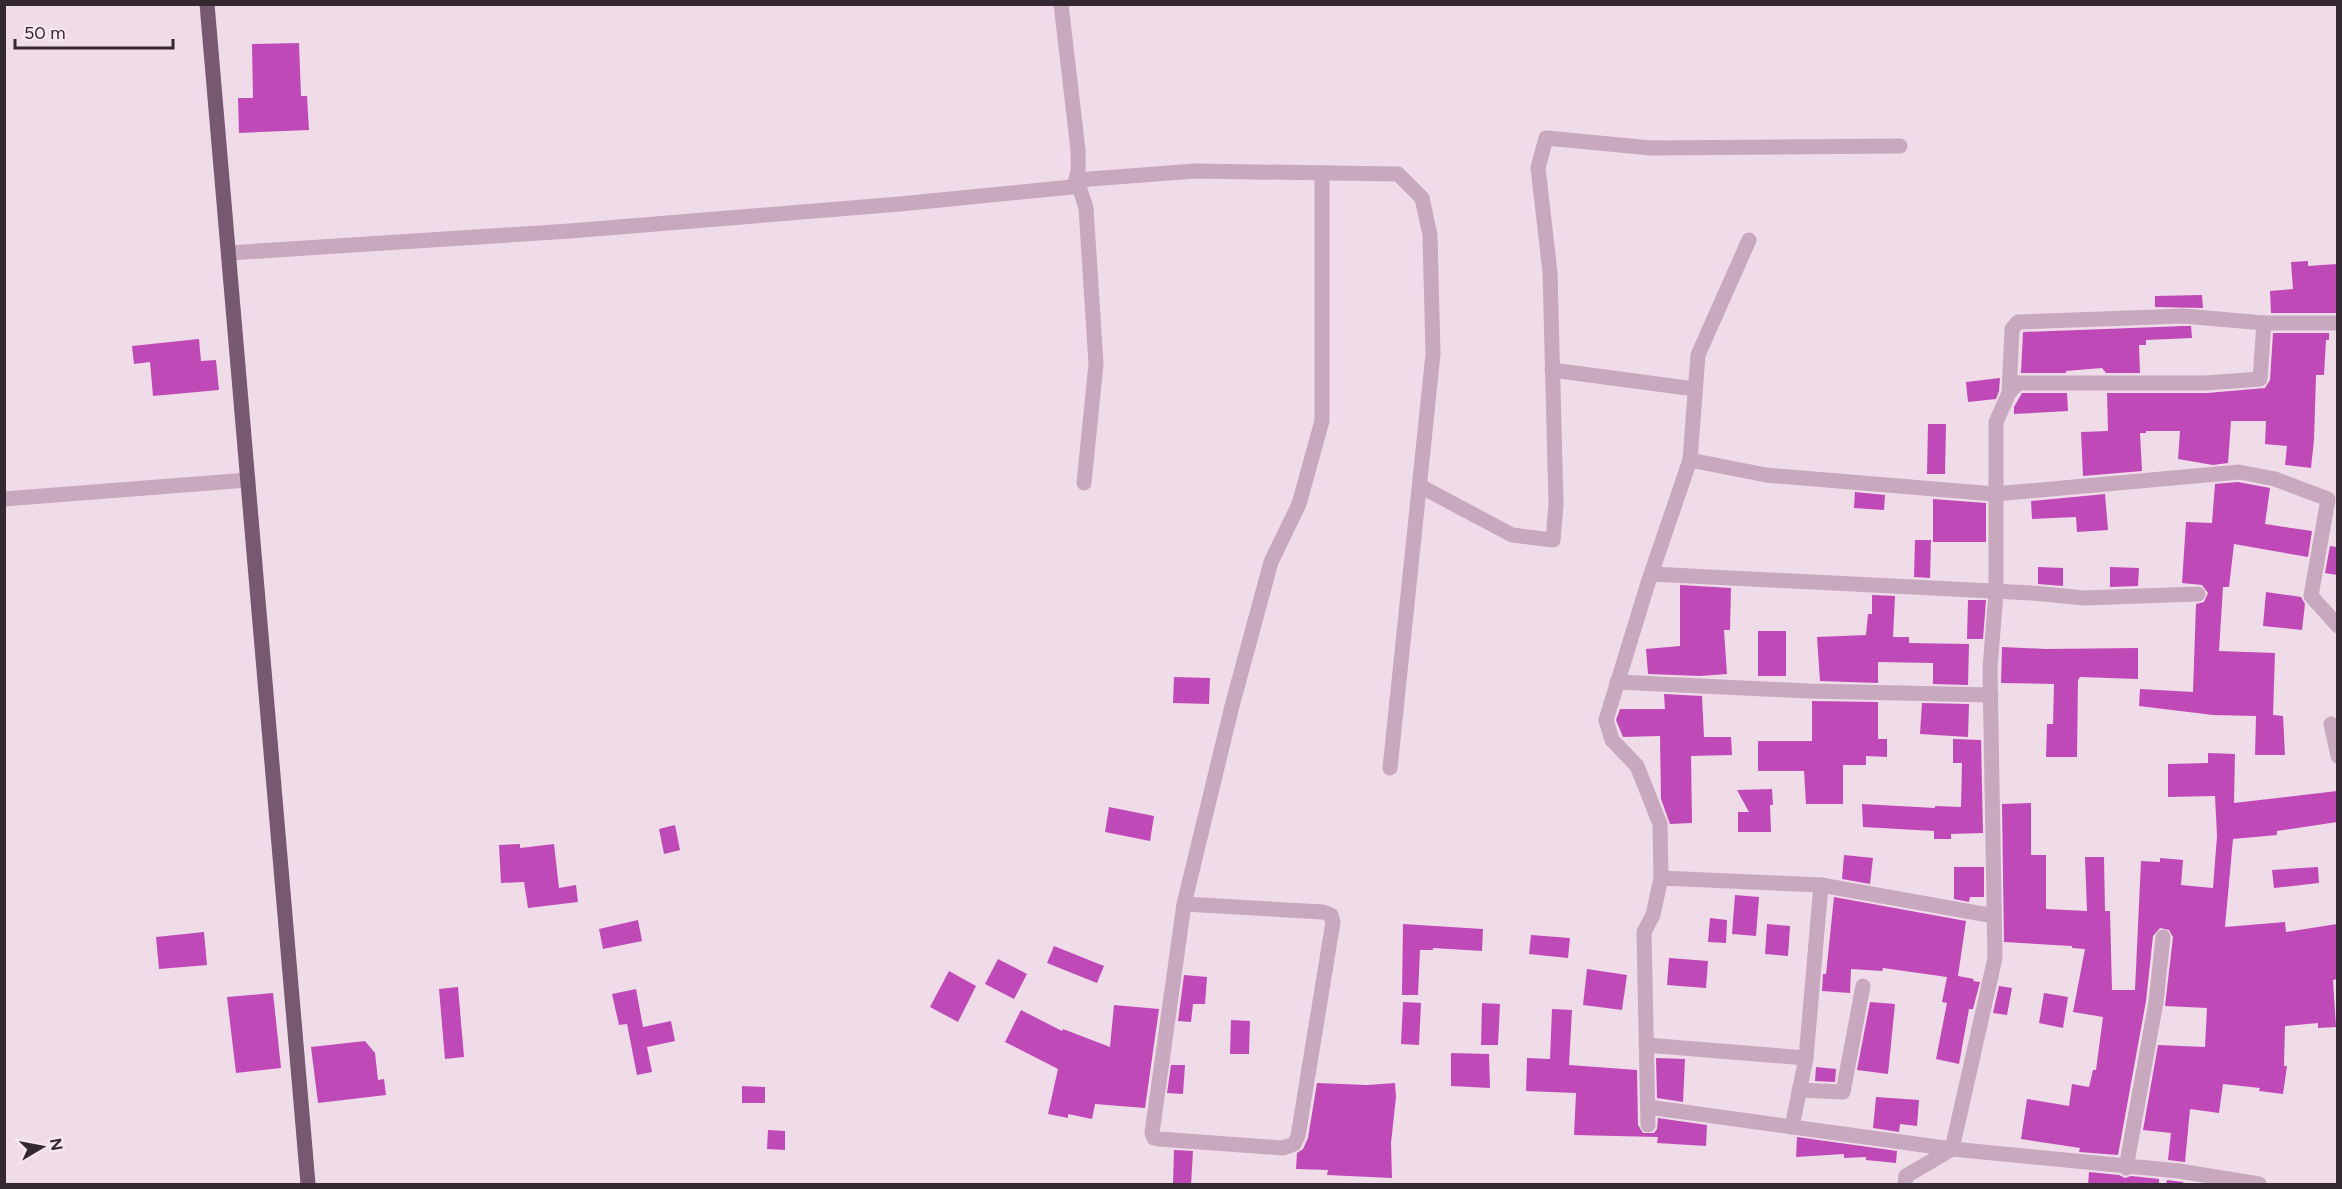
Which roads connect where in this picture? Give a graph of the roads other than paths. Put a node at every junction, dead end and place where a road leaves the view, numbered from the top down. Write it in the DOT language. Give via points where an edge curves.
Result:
graph roads {
  1 [pos="207,4"];
  2 [pos="1061,4"];
  3 [pos="1900,146"];
  4 [pos="1322,173"];
  5 [pos="1077,180"];
  6 [pos="1749,240"];
  7 [pos="229,253"];
  8 [pos="2264,323"];
  9 [pos="2337,323"];
  10 [pos="1552,370"];
  11 [pos="1695,389"];
  12 [pos="2009,393"];
  13 [pos="1690,460"];
  14 [pos="248,480"];
  15 [pos="1084,483"];
  16 [pos="1420,486"];
  17 [pos="1995,494"];
  18 [pos="4,499"];
  19 [pos="1651,574"];
  20 [pos="1996,592"];
  21 [pos="2198,594"];
  22 [pos="2337,626"];
  23 [pos="1617,682"];
  24 [pos="1991,695"];
  25 [pos="2331,724"];
  26 [pos="2337,756"];
  27 [pos="1390,768"];
  28 [pos="1661,878"];
  29 [pos="1821,885"];
  30 [pos="1185,904"];
  31 [pos="1994,916"];
  32 [pos="2163,938"];
  33 [pos="1863,986"];
  34 [pos="1646,1045"];
  35 [pos="1806,1058"];
  36 [pos="1799,1090"];
  37 [pos="1648,1107"];
  38 [pos="1648,1125"];
  39 [pos="1792,1127"];
  40 [pos="1952,1149"];
  41 [pos="2126,1167"];
  42 [pos="1906,1180"];
  43 [pos="2230,1183"];
  44 [pos="308,1185"];
  45 [pos="1921,1185"];
  46 [pos="2259,1185"];
  1 -- 7 [label="main road"];
  2 -- 5 [label="street" via="1078,150"];
  3 -- 10 [label="street" via="1651,148 1546,138 1538,168 1550,272"];
  4 -- 5 [label="street" via="1195,171"];
  4 -- 16 [label="street" via="1398,174 1422,198 1430,235 1434,354"];
  4 -- 30 [label="street" via="1322,421 1299,504 1271,562"];
  5 -- 7 [label="street" via="1066,189 900,204 558,232"];
  5 -- 15 [label="street" via="1086,208 1096,364"];
  6 -- 11 [label="street" via="1698,355"];
  7 -- 14 [label="main road"];
  8 -- 9 [label="street"];
  8 -- 12 [label="street" via="2260,379 2206,383 2018,383"];
  8 -- 12 [label="street" via="2184,316 2018,322 2010,336"];
  10 -- 11 [label="street"];
  10 -- 16 [label="street" via="1556,504 1553,540 1512,535"];
  11 -- 13 [label="street"];
  12 -- 17 [label="street" via="1996,422"];
  13 -- 17 [label="street" via="1766,475"];
  13 -- 19 [label="street"];
  14 -- 18 [label="street"];
  14 -- 44 [label="main road"];
  16 -- 27 [label="street"];
  17 -- 20 [label="street"];
  17 -- 22 [label="street" via="2239,472 2276,479 2328,499 2311,596"];
  19 -- 20 [label="street"];
  19 -- 23 [label="street"];
  20 -- 21 [label="street" via="2084,598"];
  20 -- 24 [label="street"];
  23 -- 24 [label="street"];
  23 -- 28 [label="street" via="1606,720 1612,740 1637,766 1660,824"];
  24 -- 31 [label="street"];
  25 -- 26 [label="street"];
  28 -- 29 [label="street"];
  28 -- 34 [label="street" via="1653,915 1644,932"];
  29 -- 31 [label="street"];
  29 -- 35 [label="street"];
  30 -- 30 [label="street" via="1154,1138 1283,1148 1294,1144 1299,1136 1331,915"];
  31 -- 40 [label="street" via="1995,958"];
  32 -- 41 [label="street" via="2157,1002"];
  33 -- 36 [label="street" via="1843,1092"];
  34 -- 35 [label="street"];
  34 -- 37 [label="street"];
  35 -- 36 [label="street"];
  36 -- 39 [label="street"];
  37 -- 38 [label="street"];
  37 -- 39 [label="street"];
  39 -- 40 [label="street"];
  40 -- 41 [label="street"];
  40 -- 42 [label="street"];
  41 -- 43 [label="street" via="2179,1171"];
  42 -- 45 [label="street"];
  43 -- 46 [label="street"];
}
